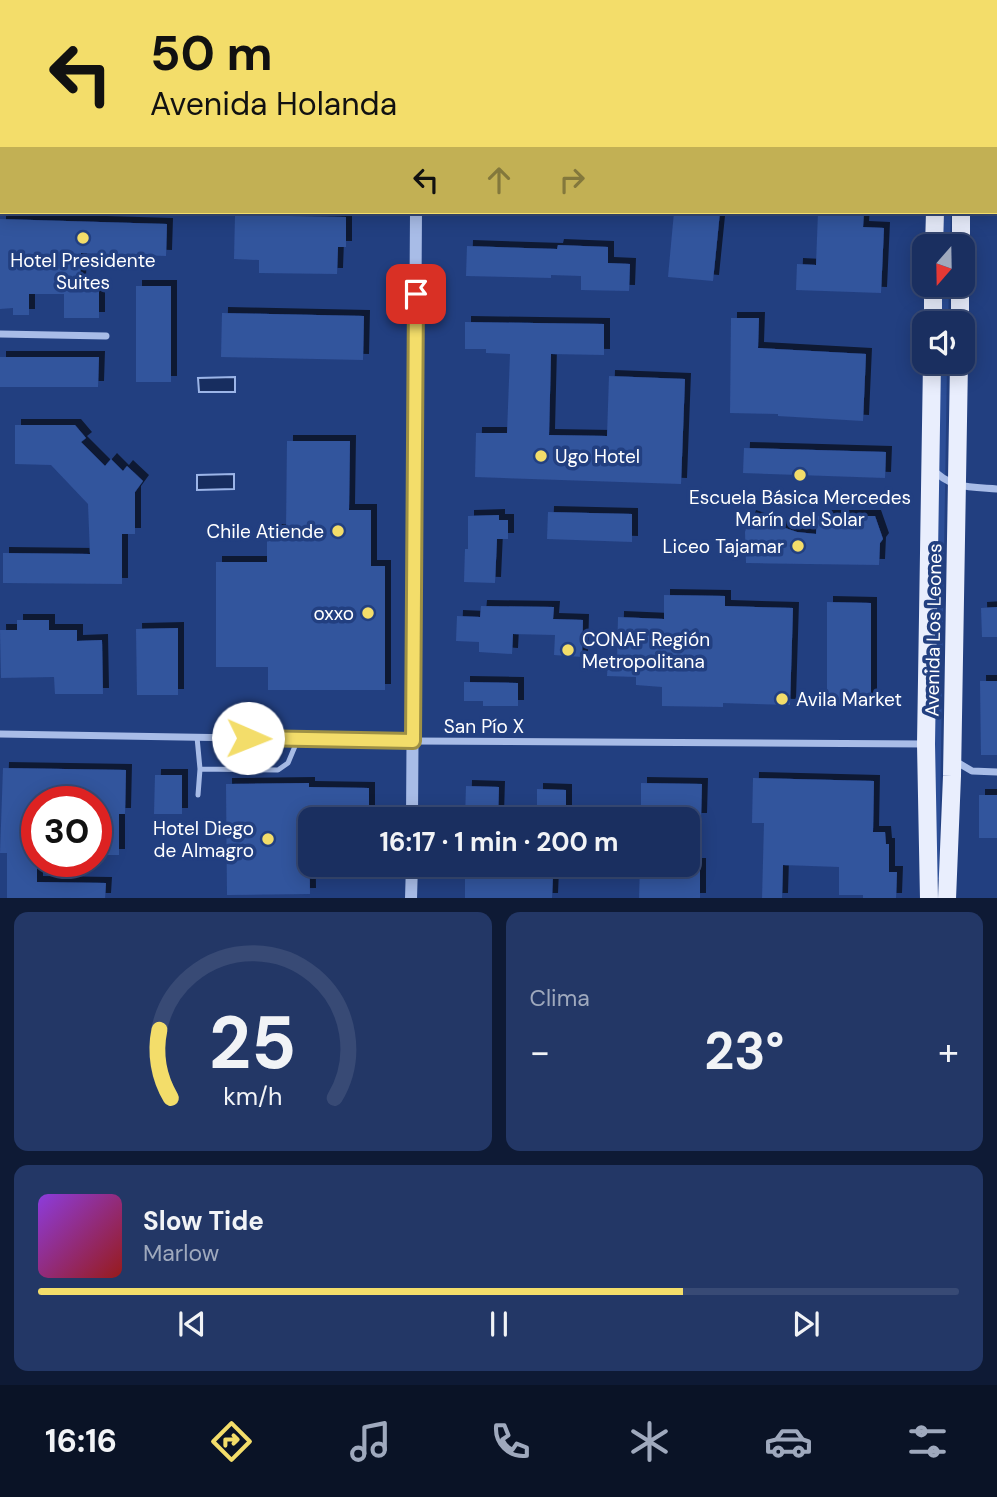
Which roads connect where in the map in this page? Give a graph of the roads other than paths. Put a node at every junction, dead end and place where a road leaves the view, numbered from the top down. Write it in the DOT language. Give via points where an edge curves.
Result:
graph roads {
  1 [pos="416,214"];
  2 [pos="935,214"];
  3 [pos="961,214"];
  4 [pos="934,234"];
  5 [pos="961,234"];
  6 [pos="0,334"];
  7 [pos="106,336"];
  8 [pos="932,374"];
  9 [pos="959,374"];
  10 [pos="930,464"];
  11 [pos="957,486"];
  12 [pos="997,489"];
  13 [pos="0,734"];
  14 [pos="197,737"];
  15 [pos="298,739"];
  16 [pos="413,741"];
  17 [pos="926,744"];
  18 [pos="952,759"];
  19 [pos="200,769"];
  20 [pos="997,772"];
  21 [pos="198,795"];
  22 [pos="412,807"];
  23 [pos="928,855"];
  24 [pos="412,877"];
  25 [pos="411,898"];
  26 [pos="924,898"];
  27 [pos="929,898"];
  28 [pos="947,898"];
  1 -- 16 [label="street"];
  2 -- 4 [label="main road"];
  3 -- 5 [label="main road"];
  6 -- 7 [label="street"];
  8 -- 10 [label="main road, Avenida Los Leones"];
  9 -- 11 [label="main road, Avenida Los Leones"];
  10 -- 11 [label="street"];
  10 -- 17 [label="main road, Avenida Los Leones"];
  11 -- 12 [label="street"];
  11 -- 18 [label="main road, Avenida Los Leones"];
  13 -- 14 [label="street, San Pío X"];
  14 -- 15 [label="street, San Pío X"];
  14 -- 19 [label="lane"];
  15 -- 16 [label="street, San Pío X"];
  15 -- 19 [label="lane" via="288,763 278,770"];
  16 -- 17 [label="street, San Pío X"];
  16 -- 22 [label="street"];
  17 -- 23 [label="main road, Avenida Los Leones"];
  18 -- 20 [label="street" via="972,771"];
  18 -- 28 [label="main road, Avenida Los Leones"];
  19 -- 21 [label="lane"];
  23 -- 26 [label="main road"];
  23 -- 27 [label="main road, Avenida Los Leones"];
  24 -- 25 [label="street"];
}
